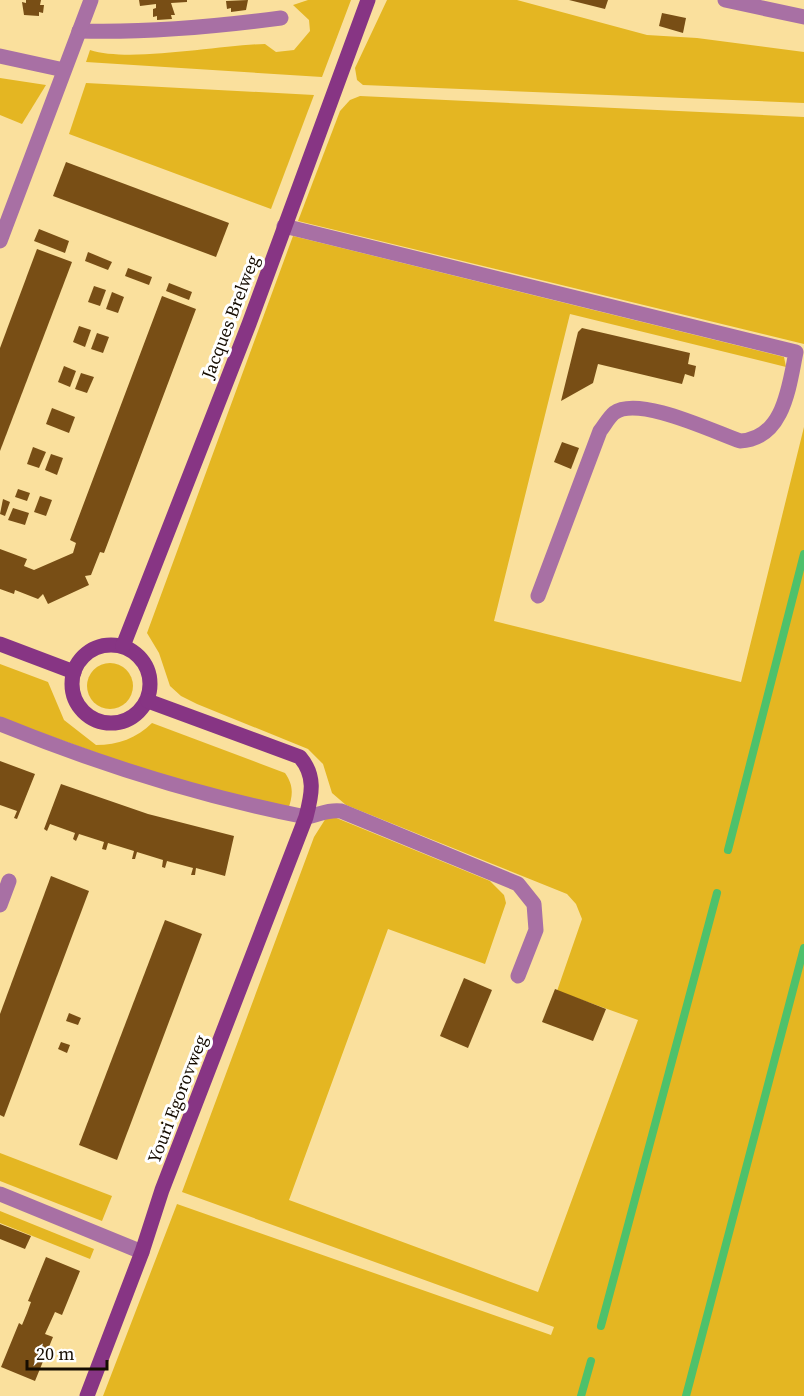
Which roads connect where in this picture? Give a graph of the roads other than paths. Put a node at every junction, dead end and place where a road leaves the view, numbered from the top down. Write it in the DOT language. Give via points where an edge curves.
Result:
graph roads {
  1 [pos="91,0"];
  2 [pos="368,0"];
  3 [pos="725,0"];
  4 [pos="804,17"];
  5 [pos="281,18"];
  6 [pos="79,31"];
  7 [pos="0,56"];
  8 [pos="64,70"];
  9 [pos="284,226"];
  10 [pos="0,241"];
  11 [pos="538,596"];
  12 [pos="0,644"];
  13 [pos="123,646"];
  14 [pos="74,672"];
  15 [pos="148,701"];
  16 [pos="0,724"];
  17 [pos="306,817"];
  18 [pos="9,881"];
  19 [pos="0,904"];
  20 [pos="518,976"];
  21 [pos="0,1194"];
  22 [pos="142,1252"];
  23 [pos="87,1396"];
  1 -- 6 [label="street"];
  2 -- 9 [label="street, Jacques Brelweg"];
  3 -- 4 [label="street"];
  5 -- 6 [label="street" via="190,30"];
  6 -- 8 [label="street"];
  7 -- 8 [label="street"];
  8 -- 10 [label="street"];
  9 -- 11 [label="street" via="796,352 779,418 752,441 740,441 650,409 615,412 600,431"];
  9 -- 13 [label="street, Jacques Brelweg"];
  12 -- 14 [label="street"];
  13 -- 14 [label="street" via="105,645 88,652"];
  13 -- 15 [label="street" via="135,652 147,668 151,688"];
  14 -- 15 [label="street" via="75,701 97,721 126,721"];
  15 -- 17 [label="street, Youri Egorovweg" via="300,757 312,778"];
  16 -- 17 [label="street" via="58,749 176,787"];
  17 -- 20 [label="street" via="330,809 340,811 518,884 534,904 536,930"];
  17 -- 22 [label="street, Youri Egorovweg" via="162,1190"];
  18 -- 19 [label="street"];
  21 -- 22 [label="street"];
  22 -- 23 [label="street, Youri Egorovweg"];
}
